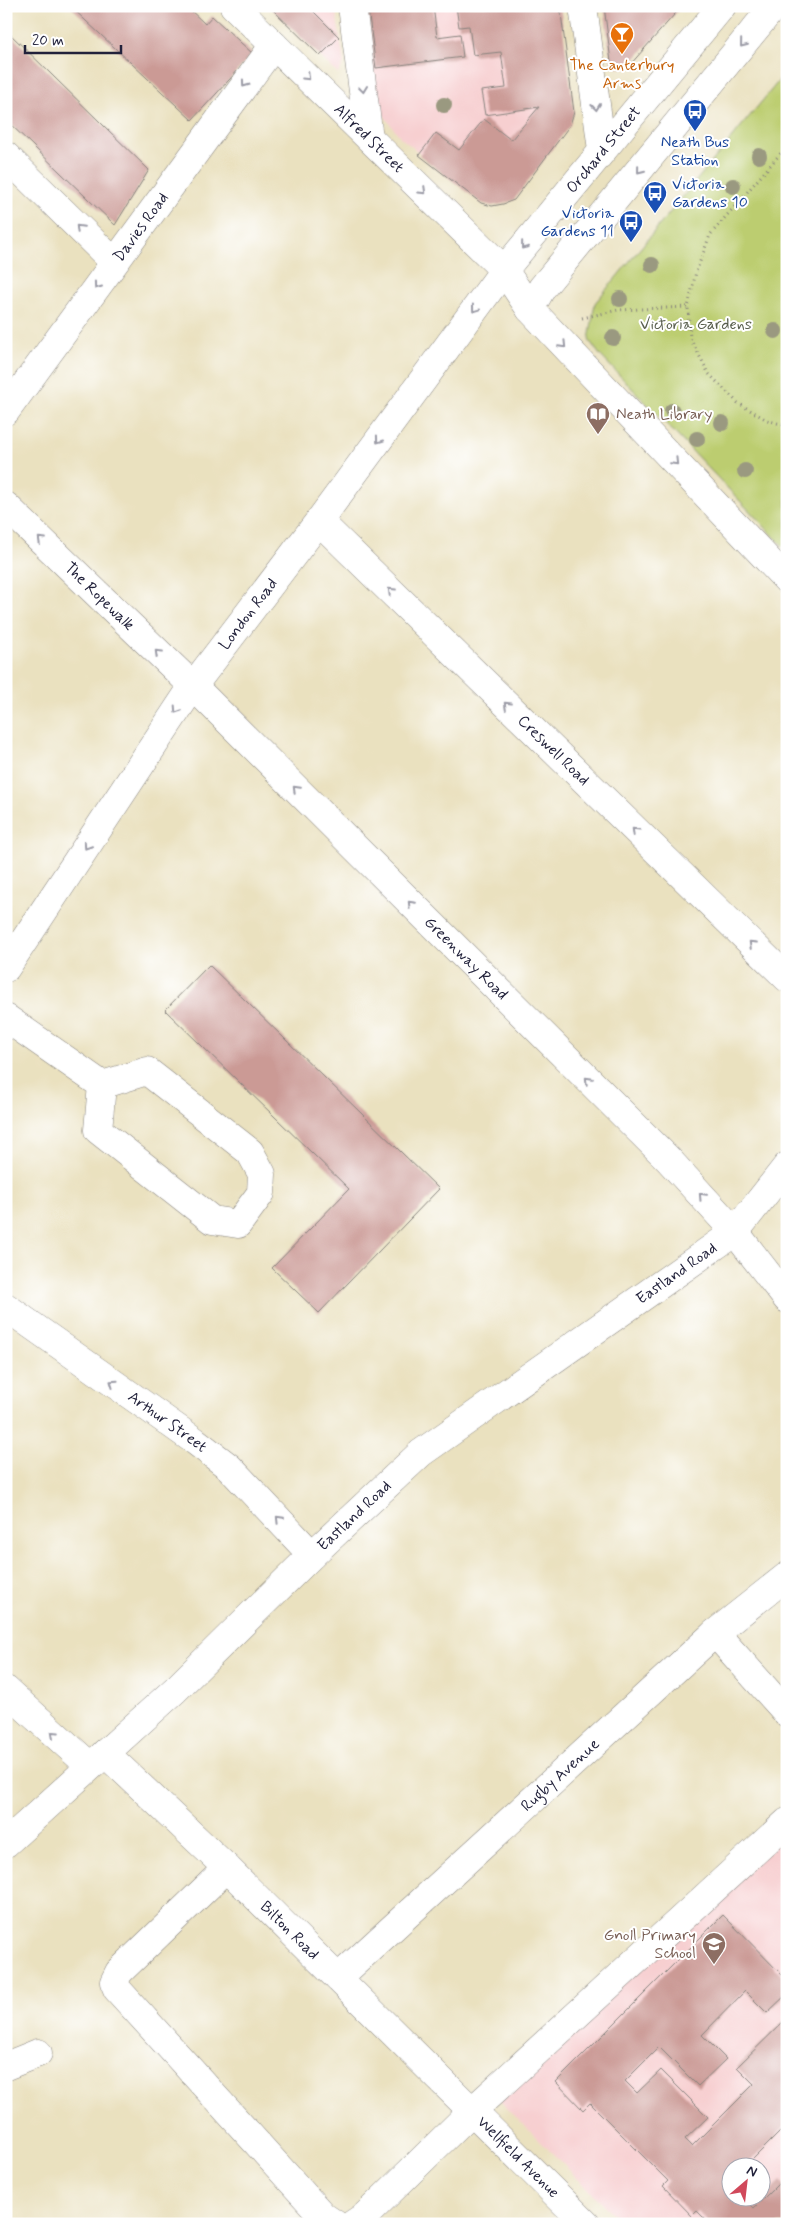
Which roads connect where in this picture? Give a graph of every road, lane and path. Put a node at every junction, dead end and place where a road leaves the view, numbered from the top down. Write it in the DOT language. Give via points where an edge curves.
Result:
graph roads {
  1 [pos="234,6"];
  2 [pos="352,6"];
  3 [pos="583,6"];
  4 [pos="722,6"];
  5 [pos="774,6"];
  6 [pos="274,45"];
  7 [pos="370,138"];
  8 [pos="787,146"];
  9 [pos="602,150"];
  10 [pos="6,156"];
  11 [pos="114,262"];
  12 [pos="504,270"];
  13 [pos="688,307"];
  14 [pos="530,309"];
  15 [pos="552,334"];
  16 [pos="6,411"];
  17 [pos="787,426"];
  18 [pos="6,506"];
  19 [pos="319,521"];
  20 [pos="787,580"];
  21 [pos="193,686"];
  22 [pos="6,968"];
  23 [pos="787,978"];
  24 [pos="6,1018"];
  25 [pos="102,1085"];
  26 [pos="787,1166"];
  27 [pos="736,1232"];
  28 [pos="787,1299"];
  29 [pos="6,1308"];
  30 [pos="312,1555"];
  31 [pos="787,1576"];
  32 [pos="716,1633"];
  33 [pos="6,1690"];
  34 [pos="787,1713"];
  35 [pos="97,1760"];
  36 [pos="787,1822"];
  37 [pos="6,1843"];
  38 [pos="227,1868"];
  39 [pos="338,1978"];
  40 [pos="38,2052"];
  41 [pos="6,2066"];
  42 [pos="473,2110"];
  43 [pos="335,2224"];
  44 [pos="353,2224"];
  45 [pos="586,2224"];
  1 -- 6 [label="street, Alfred Street"];
  2 -- 7 [label="street, one-way"];
  3 -- 9 [label="street, one-way"];
  4 -- 9 [label="street, Orchard Street"];
  5 -- 14 [label="street, one-way" via="542,288"];
  6 -- 7 [label="street, Alfred Street, one-way"];
  6 -- 11 [label="street, Davies Road, one-way"];
  7 -- 12 [label="street, Alfred Street, one-way"];
  8 -- 13 [label="path" via="710,235 696,272"];
  9 -- 12 [label="street, Orchard Street, one-way"];
  11 -- 10 [label="street, one-way"];
  11 -- 16 [label="street, Davies Road, one-way"];
  12 -- 14 [label="street"];
  12 -- 19 [label="street, London Road, one-way"];
  13 -- 15 [label="path" via="618,310 586,316"];
  13 -- 17 [label="path" via="690,338 710,374 738,403 767,420"];
  14 -- 15 [label="street"];
  15 -- 20 [label="street, one-way"];
  21 -- 18 [label="street, The Ropewalk, one-way"];
  19 -- 21 [label="street, London Road"];
  23 -- 19 [label="street, Creswell Road, one-way"];
  21 -- 22 [label="street, London Road, one-way"];
  27 -- 21 [label="street, Greenway Road, one-way" via="668,1159"];
  24 -- 25 [label="street"];
  25 -- 25 [label="street" via="147,1071 250,1152 262,1174 261,1193 238,1224 212,1220 98,1130"];
  26 -- 27 [label="street"];
  27 -- 28 [label="street, Greenway Road"];
  27 -- 30 [label="street, Eastland Road" via="421,1453"];
  30 -- 29 [label="street, Arthur Street, one-way" via="229,1467"];
  30 -- 35 [label="street, Eastland Road" via="175,1690"];
  31 -- 32 [label="street, Rugby Avenue"];
  32 -- 34 [label="street"];
  32 -- 39 [label="street, Rugby Avenue"];
  35 -- 33 [label="street, Bilton Road, one-way"];
  35 -- 37 [label="street, Eastland Road"];
  35 -- 38 [label="street, Bilton Road"];
  36 -- 42 [label="street"];
  38 -- 39 [label="street, Bilton Road"];
  38 -- 43 [label="street" via="119,1972 114,1982 153,2031 323,2216"];
  39 -- 42 [label="street, Bilton Road"];
  40 -- 41 [label="street"];
  42 -- 44 [label="street"];
  42 -- 45 [label="street, Wellfield Avenue"];
}
